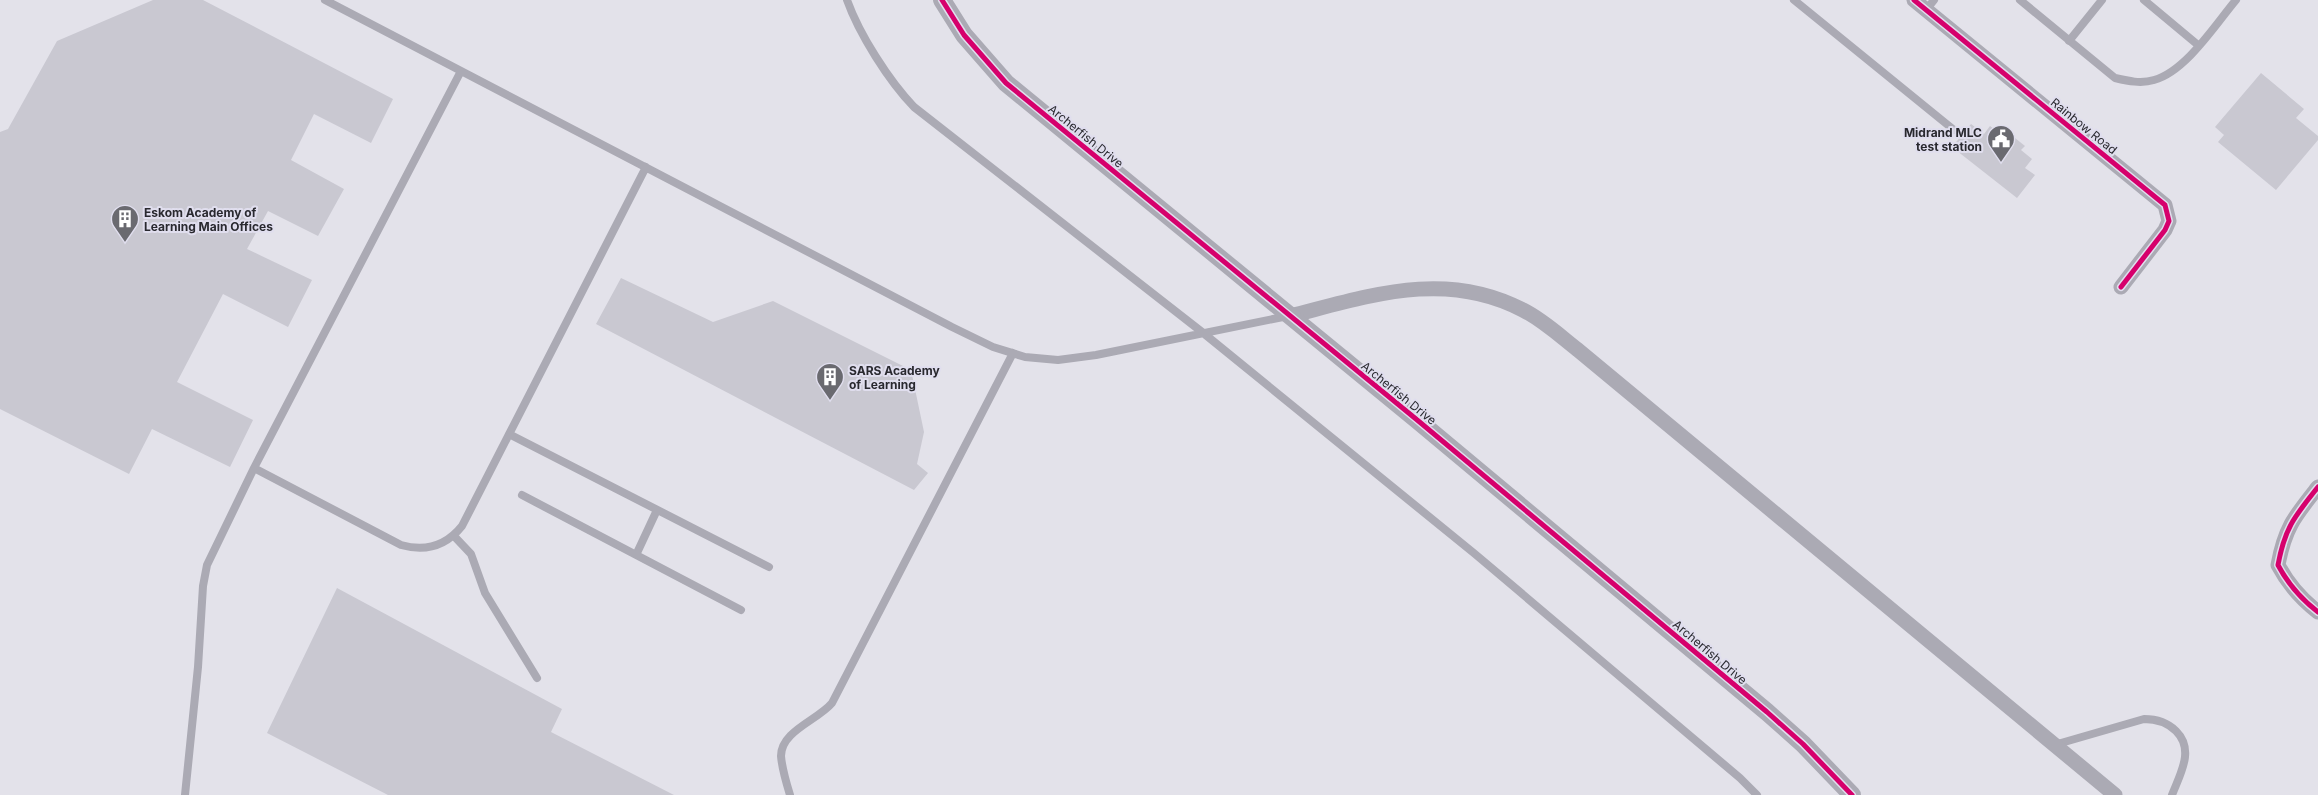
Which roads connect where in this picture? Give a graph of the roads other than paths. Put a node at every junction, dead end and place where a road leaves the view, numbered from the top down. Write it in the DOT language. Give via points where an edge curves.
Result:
graph roads {
  1 [pos="325,0"];
  2 [pos="847,0"];
  3 [pos="942,0"];
  4 [pos="1794,0"];
  5 [pos="2020,0"];
  6 [pos="2102,0"];
  7 [pos="2144,0"];
  8 [pos="2236,0"];
  9 [pos="1924,3"];
  10 [pos="2069,40"];
  11 [pos="2198,46"];
  12 [pos="461,71"];
  13 [pos="1954,130"];
  14 [pos="646,167"];
  15 [pos="2121,287"];
  16 [pos="1290,316"];
  17 [pos="1202,332"];
  18 [pos="1013,353"];
  19 [pos="509,434"];
  20 [pos="254,468"];
  21 [pos="2318,487"];
  22 [pos="522,495"];
  23 [pos="657,510"];
  24 [pos="454,536"];
  25 [pos="636,555"];
  26 [pos="769,568"];
  27 [pos="741,610"];
  28 [pos="2318,612"];
  29 [pos="537,678"];
  30 [pos="2054,745"];
  31 [pos="185,795"];
  32 [pos="790,795"];
  33 [pos="1757,795"];
  34 [pos="1852,795"];
  35 [pos="2115,795"];
  36 [pos="2172,795"];
  1 -- 12 [label="lane"];
  2 -- 17 [label="lane" via="893,82 914,107"];
  3 -- 16 [label="street, Archerfish Drive" via="964,35 1006,83"];
  4 -- 13 [label="lane"];
  5 -- 10 [label="lane"];
  6 -- 10 [label="lane"];
  7 -- 11 [label="lane"];
  8 -- 11 [label="lane"];
  9 -- 15 [label="street, Rainbow Road" via="2165,205 2169,221 2165,230"];
  10 -- 11 [label="lane" via="2115,78 2133,82 2152,81 2165,76 2177,69"];
  12 -- 14 [label="lane"];
  12 -- 20 [label="lane"];
  14 -- 18 [label="lane" via="944,323"];
  14 -- 19 [label="lane"];
  16 -- 17 [label="lane"];
  16 -- 30 [label="street" via="1374,295 1419,288 1470,291 1492,296 1523,310 1578,350"];
  16 -- 34 [label="street, Archerfish Drive" via="1767,712"];
  17 -- 18 [label="lane" via="1075,358 1025,358"];
  17 -- 33 [label="lane" via="1475,554"];
  18 -- 32 [label="lane" via="832,703 793,734 782,748"];
  19 -- 23 [label="lane"];
  19 -- 24 [label="lane"];
  20 -- 24 [label="lane" via="401,545 426,548"];
  20 -- 31 [label="lane" via="204,575"];
  21 -- 28 [label="street" via="2286,530 2278,565 2288,582"];
  22 -- 25 [label="lane"];
  23 -- 25 [label="lane"];
  23 -- 26 [label="lane"];
  24 -- 29 [label="lane" via="471,554 485,593"];
  25 -- 27 [label="lane"];
  30 -- 35 [label="street"];
  30 -- 36 [label="lane" via="2144,719 2157,719 2172,726 2182,737 2186,750 2185,762"];
}
